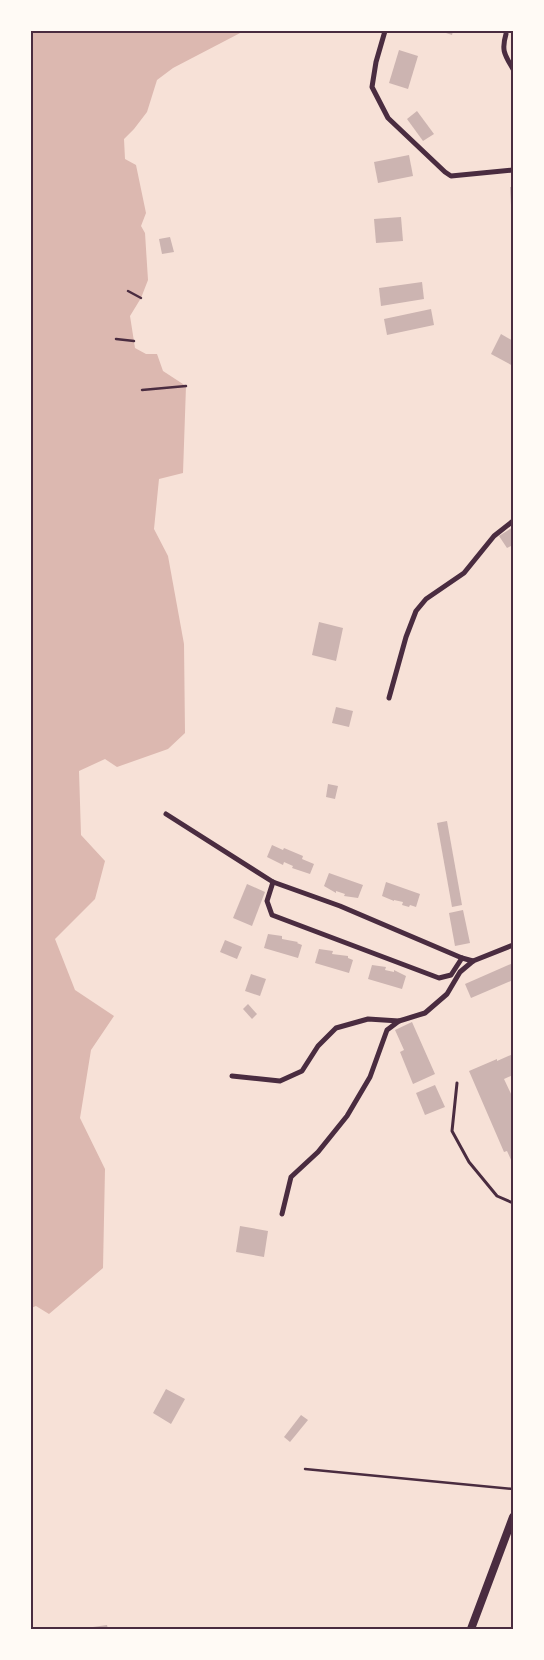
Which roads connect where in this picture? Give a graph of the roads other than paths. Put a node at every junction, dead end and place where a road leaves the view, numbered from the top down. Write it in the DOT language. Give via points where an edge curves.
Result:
graph roads {
  1 [pos="385,31"];
  2 [pos="506,34"];
  3 [pos="513,69"];
  4 [pos="513,170"];
  5 [pos="513,522"];
  6 [pos="389,698"];
  7 [pos="166,814"];
  8 [pos="273,882"];
  9 [pos="513,946"];
  10 [pos="462,958"];
  11 [pos="473,961"];
  12 [pos="399,1021"];
  13 [pos="232,1076"];
  14 [pos="457,1083"];
  15 [pos="513,1203"];
  16 [pos="282,1214"];
  17 [pos="513,1517"];
  18 [pos="471,1629"];
  1 -- 4 [label="street" via="372,87 388,118 451,176"];
  2 -- 3 [label="street" via="504,53"];
  5 -- 6 [label="street" via="494,536 464,573 426,599 416,611"];
  7 -- 8 [label="street"];
  8 -- 10 [label="street" via="340,906"];
  8 -- 10 [label="street" via="267,901 272,915 439,978 451,975"];
  9 -- 11 [label="street"];
  10 -- 11 [label="street"];
  11 -- 12 [label="street" via="460,972 447,994 424,1013"];
  12 -- 13 [label="street" via="368,1019 336,1028 318,1046 302,1072 280,1081"];
  12 -- 16 [label="street" via="387,1030 370,1078 347,1116 318,1152 291,1177"];
  14 -- 15 [label="lane" via="452,1131 469,1162 497,1196"];
  17 -- 18 [label="street"];
}
